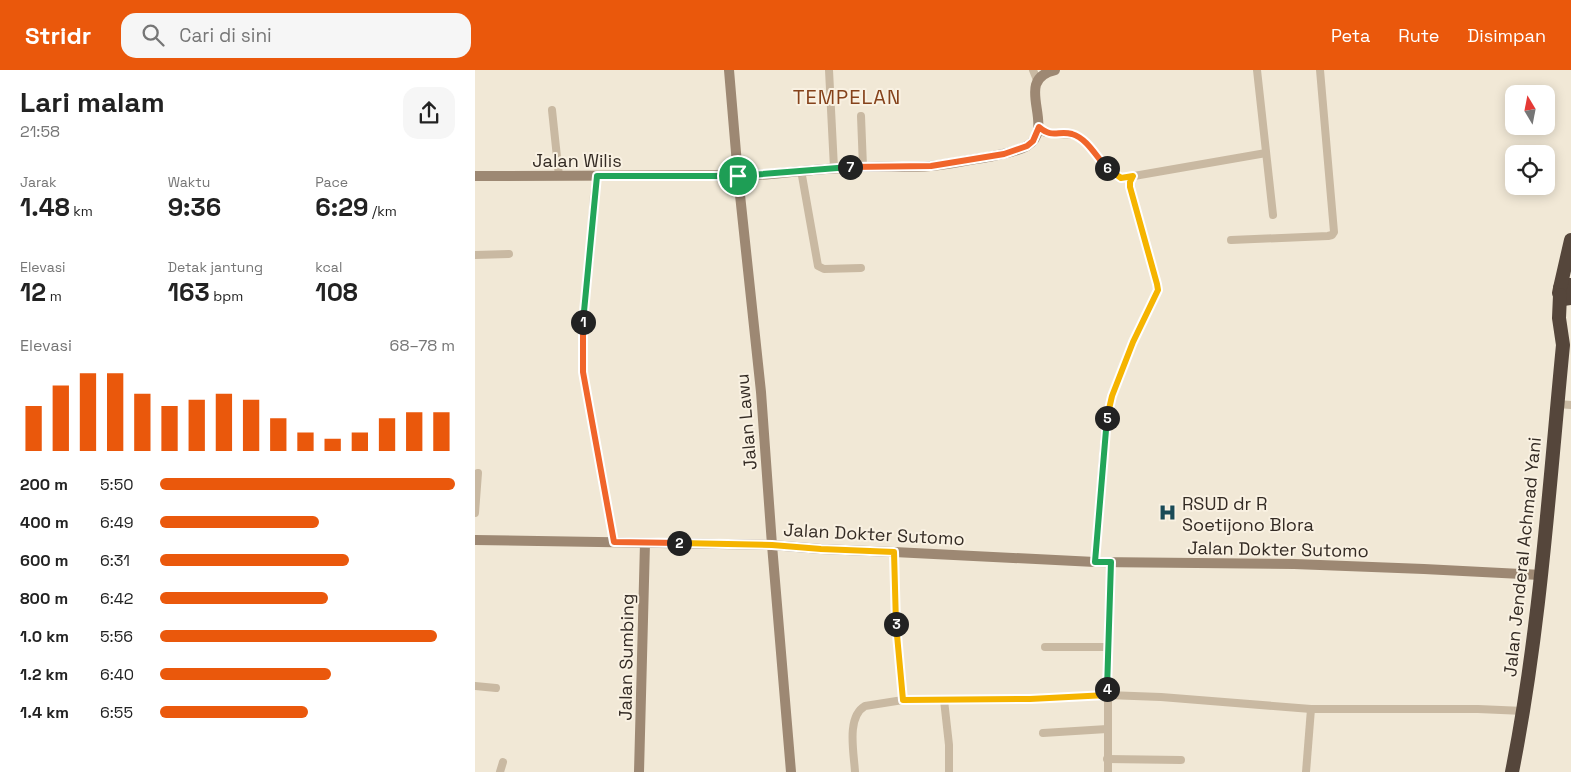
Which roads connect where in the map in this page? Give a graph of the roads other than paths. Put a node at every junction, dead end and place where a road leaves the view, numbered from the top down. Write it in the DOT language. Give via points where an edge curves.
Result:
graph roads {
  1 [pos="729,70"];
  2 [pos="829,70"];
  3 [pos="1055,70"];
  4 [pos="1257,70"];
  5 [pos="1320,70"];
  6 [pos="1035,75"];
  7 [pos="552,110"];
  8 [pos="861,116"];
  9 [pos="1039,127"];
  10 [pos="1267,153"];
  11 [pos="863,167"];
  12 [pos="834,168"];
  13 [pos="801,170"];
  14 [pos="475,176"];
  15 [pos="559,176"];
  16 [pos="597,176"];
  17 [pos="738,176"];
  18 [pos="1133,176"];
  19 [pos="1273,215"];
  20 [pos="1231,240"];
  21 [pos="1571,240"];
  22 [pos="509,254"];
  23 [pos="475,255"];
  24 [pos="861,268"];
  25 [pos="1565,292"];
  26 [pos="1571,323"];
  27 [pos="1563,345"];
  28 [pos="1564,404"];
  29 [pos="478,473"];
  30 [pos="475,512"];
  31 [pos="475,540"];
  32 [pos="614,542"];
  33 [pos="645,543"];
  34 [pos="772,545"];
  35 [pos="894,552"];
  36 [pos="1095,562"];
  37 [pos="1111,562"];
  38 [pos="1541,575"];
  39 [pos="1045,647"];
  40 [pos="1108,647"];
  41 [pos="475,686"];
  42 [pos="496,688"];
  43 [pos="1107,695"];
  44 [pos="903,700"];
  45 [pos="944,700"];
  46 [pos="1311,709"];
  47 [pos="1524,711"];
  48 [pos="1107,729"];
  49 [pos="1043,733"];
  50 [pos="1107,759"];
  51 [pos="1181,760"];
  52 [pos="503,762"];
  53 [pos="501,772"];
  54 [pos="639,772"];
  55 [pos="791,772"];
  56 [pos="855,772"];
  57 [pos="949,772"];
  58 [pos="1108,772"];
  59 [pos="1306,772"];
  60 [pos="1512,772"];
  1 -- 17 [label="main road, Jalan Lawu"];
  2 -- 12 [label="street"];
  3 -- 6 [label="main road"];
  4 -- 10 [label="street"];
  5 -- 20 [label="street" via="1335,232 1328,236"];
  6 -- 9 [label="main road"];
  7 -- 15 [label="street"];
  8 -- 11 [label="street"];
  9 -- 11 [label="main road, Jalan Wilis" via="1027,146 1004,154 931,166"];
  9 -- 18 [label="street" via="1045,133 1073,134 1088,145 1111,172 1121,178"];
  10 -- 18 [label="street"];
  10 -- 19 [label="street"];
  11 -- 12 [label="main road, Jalan Wilis"];
  12 -- 13 [label="main road, Jalan Wilis"];
  13 -- 17 [label="main road, Jalan Wilis"];
  13 -- 24 [label="street" via="818,266 824,269"];
  14 -- 15 [label="main road, Jalan Wilis"];
  15 -- 16 [label="main road, Jalan Wilis"];
  16 -- 17 [label="main road, Jalan Wilis"];
  16 -- 32 [label="street" via="585,296 583,372"];
  17 -- 34 [label="main road, Jalan Lawu" via="761,392"];
  18 -- 36 [label="street" via="1130,187 1158,290 1136,335 1109,408"];
  21 -- 25 [label="highway, Jalan Jenderal Achmad Yani"];
  22 -- 23 [label="street"];
  25 -- 27 [label="highway, Jalan Jenderal Achmad Yani" via="1559,318"];
  26 -- 27 [label="highway, Jalan Jenderal Achmad Yani"];
  27 -- 28 [label="highway, Jalan Jenderal Achmad Yani"];
  28 -- 38 [label="highway, Jalan Jenderal Achmad Yani"];
  29 -- 30 [label="street"];
  31 -- 32 [label="main road, Jalan Dokter Sutomo"];
  32 -- 33 [label="main road, Jalan Dokter Sutomo"];
  33 -- 34 [label="main road, Jalan Dokter Sutomo"];
  33 -- 54 [label="main road, Jalan Sumbing"];
  34 -- 35 [label="main road, Jalan Dokter Sutomo"];
  34 -- 55 [label="main road, Jalan Lawu"];
  35 -- 36 [label="main road, Jalan Dokter Sutomo"];
  35 -- 44 [label="street" via="896,627"];
  36 -- 37 [label="main road, Jalan Dokter Sutomo"];
  37 -- 38 [label="main road, Jalan Dokter Sutomo" via="1303,565"];
  37 -- 40 [label="street"];
  38 -- 47 [label="highway, Jalan Jenderal Achmad Yani"];
  39 -- 40 [label="street"];
  40 -- 43 [label="street"];
  41 -- 42 [label="street"];
  43 -- 45 [label="street"];
  43 -- 46 [label="street"];
  43 -- 48 [label="street"];
  44 -- 45 [label="street"];
  44 -- 56 [label="street" via="860,709 853,722"];
  45 -- 57 [label="street"];
  46 -- 47 [label="street"];
  46 -- 59 [label="street"];
  47 -- 60 [label="highway, Jalan Jenderal Achmad Yani"];
  48 -- 49 [label="street"];
  48 -- 50 [label="street"];
  50 -- 51 [label="street"];
  50 -- 58 [label="street"];
  52 -- 53 [label="street"];
}
